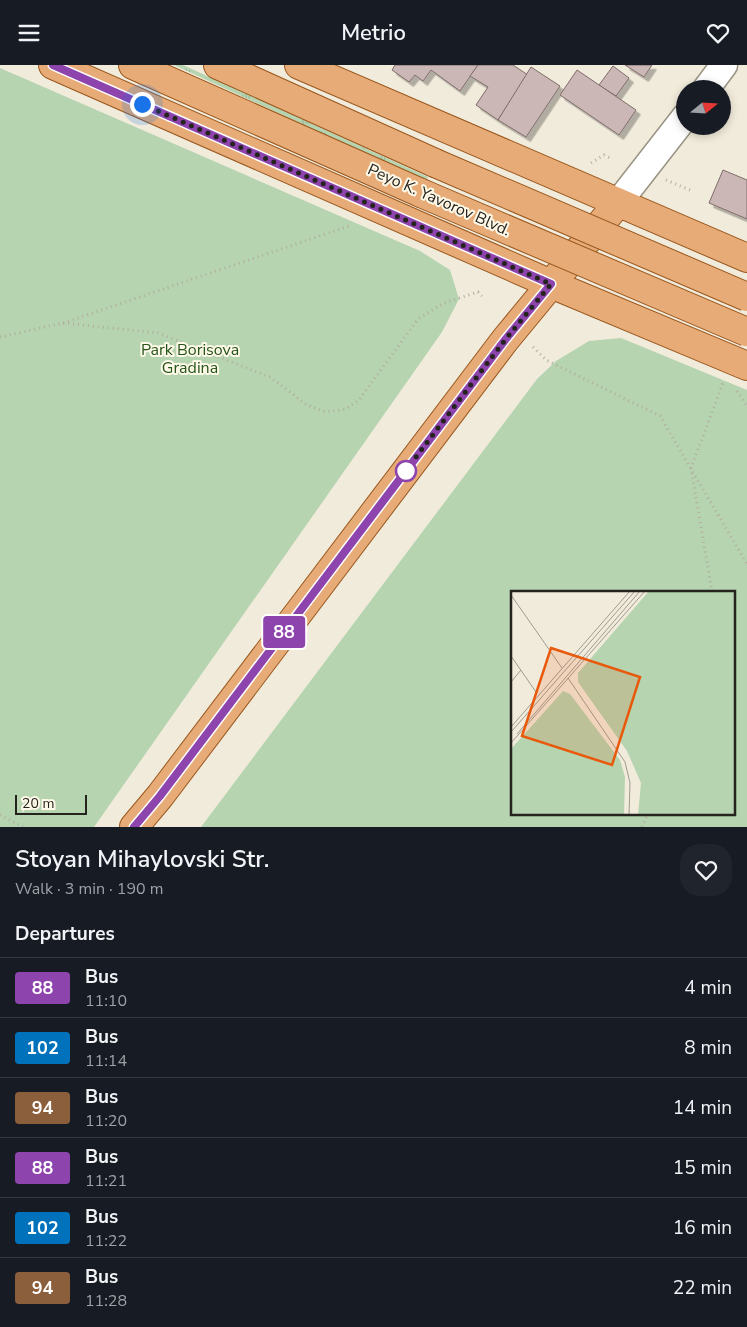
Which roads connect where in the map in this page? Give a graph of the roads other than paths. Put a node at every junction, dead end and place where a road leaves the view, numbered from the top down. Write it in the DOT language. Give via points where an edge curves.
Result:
graph roads {
  1 [pos="52,65"];
  2 [pos="133,65"];
  3 [pos="218,65"];
  4 [pos="299,65"];
  5 [pos="724,65"];
  6 [pos="713,80"];
  7 [pos="676,129"];
  8 [pos="618,203"];
  9 [pos="747,258"];
  10 [pos="551,284"];
  11 [pos="747,297"];
  12 [pos="747,332"];
  13 [pos="737,377"];
  14 [pos="134,827"];
  1 -- 10 [label="main road"];
  2 -- 12 [label="main road, Peyo K. Yavorov Blvd., bridge" via="421,193"];
  3 -- 11 [label="main road, Peyo K. Yavorov Blvd., bridge" via="435,163"];
  4 -- 8 [label="main road"];
  5 -- 6 [label="street"];
  7 -- 8 [label="street"];
  8 -- 9 [label="main road"];
  8 -- 10 [label="main road"];
  10 -- 13 [label="main road"];
  10 -- 14 [label="main road"];
}
